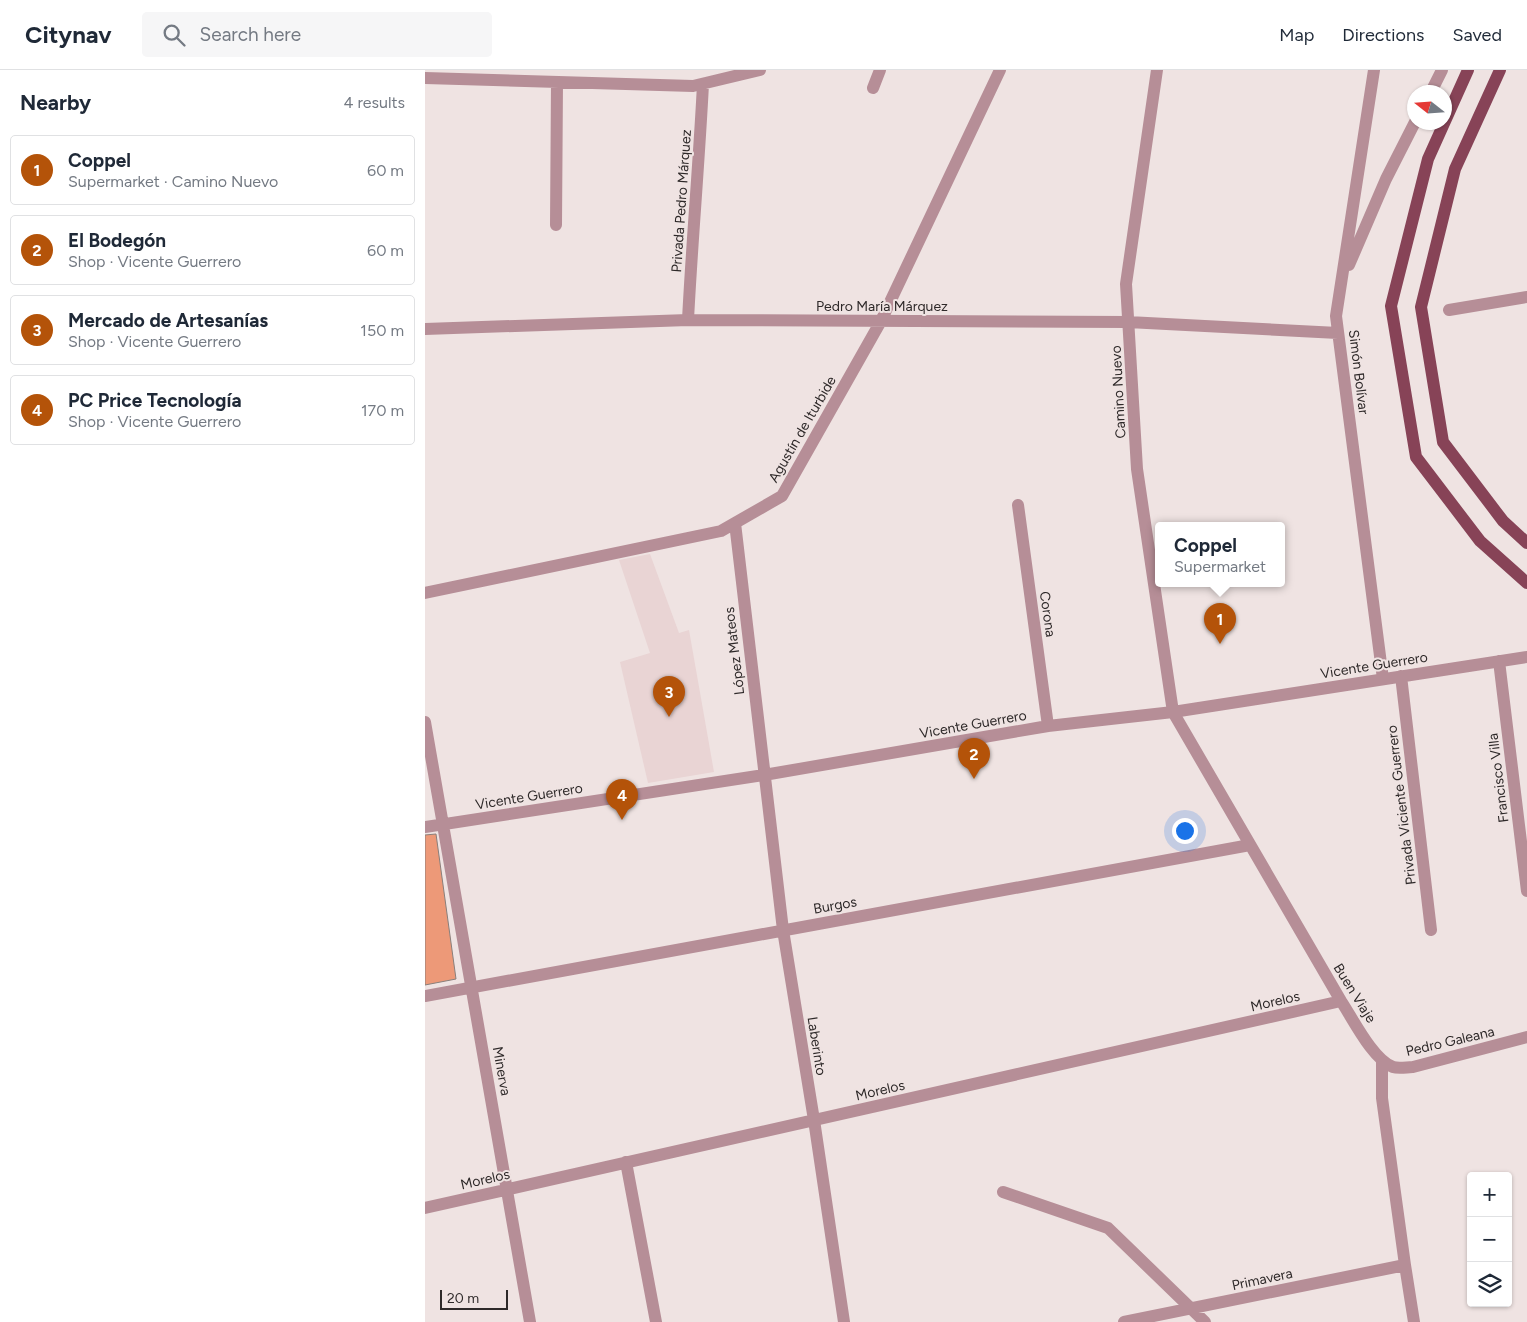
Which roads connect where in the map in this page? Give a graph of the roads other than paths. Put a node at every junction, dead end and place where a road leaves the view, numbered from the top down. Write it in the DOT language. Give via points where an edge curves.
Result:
graph roads {
  1 [pos="760,70"];
  2 [pos="880,70"];
  3 [pos="1000,70"];
  4 [pos="1157,70"];
  5 [pos="1374,70"];
  6 [pos="1442,70"];
  7 [pos="1468,70"];
  8 [pos="1500,70"];
  9 [pos="425,78"];
  10 [pos="557,82"];
  11 [pos="703,84"];
  12 [pos="1434,85"];
  13 [pos="873,88"];
  14 [pos="1411,130"];
  15 [pos="556,225"];
  16 [pos="1341,284"];
  17 [pos="1527,298"];
  18 [pos="1449,310"];
  19 [pos="688,320"];
  20 [pos="881,321"];
  21 [pos="1129,322"];
  22 [pos="425,329"];
  23 [pos="1338,333"];
  24 [pos="1018,505"];
  25 [pos="735,523"];
  26 [pos="1527,543"];
  27 [pos="1527,583"];
  28 [pos="425,593"];
  29 [pos="1527,657"];
  30 [pos="1499,661"];
  31 [pos="1401,676"];
  32 [pos="1383,679"];
  33 [pos="1173,712"];
  34 [pos="425,722"];
  35 [pos="1048,726"];
  36 [pos="764,775"];
  37 [pos="443,824"];
  38 [pos="425,827"];
  39 [pos="1250,845"];
  40 [pos="1527,891"];
  41 [pos="783,930"];
  42 [pos="1431,930"];
  43 [pos="472,987"];
  44 [pos="425,996"];
  45 [pos="1341,1001"];
  46 [pos="1527,1037"];
  47 [pos="1382,1060"];
  48 [pos="814,1120"];
  49 [pos="625,1162"];
  50 [pos="507,1189"];
  51 [pos="1003,1192"];
  52 [pos="425,1208"];
  53 [pos="1405,1265"];
  54 [pos="1191,1308"];
  55 [pos="530,1322"];
  56 [pos="656,1322"];
  57 [pos="844,1322"];
  58 [pos="1124,1322"];
  59 [pos="1205,1322"];
  60 [pos="1415,1322"];
  1 -- 11 [label="street"];
  2 -- 13 [label="street"];
  3 -- 20 [label="street, Agustín de Iturbide"];
  4 -- 21 [label="street, Camino Nuevo" via="1126,284"];
  5 -- 16 [label="street, Simón Bolívar"];
  6 -- 12 [label="street"];
  7 -- 27 [label="main road" via="1428,159 1391,306 1416,457 1480,542"];
  8 -- 26 [label="main road" via="1455,169 1421,307 1443,442 1503,521"];
  9 -- 10 [label="street"];
  10 -- 11 [label="street"];
  10 -- 15 [label="street"];
  11 -- 19 [label="street, Privada Pedro Márquez"];
  14 -- 16 [label="street"];
  16 -- 23 [label="street, Simón Bolívar" via="1336,316"];
  17 -- 18 [label="street"];
  19 -- 20 [label="street, Pedro María Márquez"];
  19 -- 22 [label="street, Pedro María Márquez"];
  20 -- 21 [label="street, Pedro María Márquez"];
  20 -- 25 [label="street, Agustín de Iturbide" via="782,496"];
  21 -- 23 [label="street, Pedro María Márquez"];
  21 -- 33 [label="street, Camino Nuevo" via="1137,469"];
  23 -- 32 [label="street, Simón Bolívar"];
  24 -- 35 [label="street, Corona"];
  25 -- 28 [label="street, Agustín de Iturbide" via="721,531"];
  25 -- 36 [label="street, López Mateos"];
  29 -- 30 [label="street, Vicente Guerrero"];
  30 -- 31 [label="street, Vicente Guerrero"];
  30 -- 40 [label="street, Francisco Villa"];
  31 -- 32 [label="street, Vicente Guerrero"];
  31 -- 42 [label="street, Privada Viciente Guerrero"];
  32 -- 33 [label="street, Vicente Guerrero"];
  33 -- 35 [label="street, Vicente Guerrero"];
  33 -- 39 [label="street, Buen Viaje"];
  34 -- 37 [label="street, Minerva"];
  35 -- 36 [label="street, Vicente Guerrero"];
  36 -- 37 [label="street, Vicente Guerrero"];
  36 -- 41 [label="street, Laberinto"];
  37 -- 38 [label="street, Vicente Guerrero"];
  37 -- 43 [label="street, Minerva"];
  39 -- 41 [label="street, Burgos"];
  39 -- 45 [label="street, Buen Viaje"];
  41 -- 43 [label="street, Burgos"];
  41 -- 48 [label="street, Laberinto"];
  43 -- 44 [label="street, Burgos"];
  43 -- 50 [label="street, Minerva"];
  45 -- 47 [label="street, Buen Viaje"];
  45 -- 48 [label="street, Morelos"];
  46 -- 47 [label="street, Pedro Galeana" via="1413,1067 1394,1067"];
  47 -- 53 [label="street" via="1382,1098"];
  48 -- 49 [label="street, Morelos"];
  48 -- 57 [label="street, Laberinto"];
  49 -- 50 [label="street, Morelos"];
  49 -- 56 [label="street"];
  50 -- 52 [label="street, Morelos"];
  50 -- 55 [label="street, Minerva"];
  51 -- 54 [label="street" via="1108,1228"];
  53 -- 54 [label="street, Primavera"];
  53 -- 60 [label="street"];
  54 -- 58 [label="street, Primavera"];
  54 -- 59 [label="street"];
}
